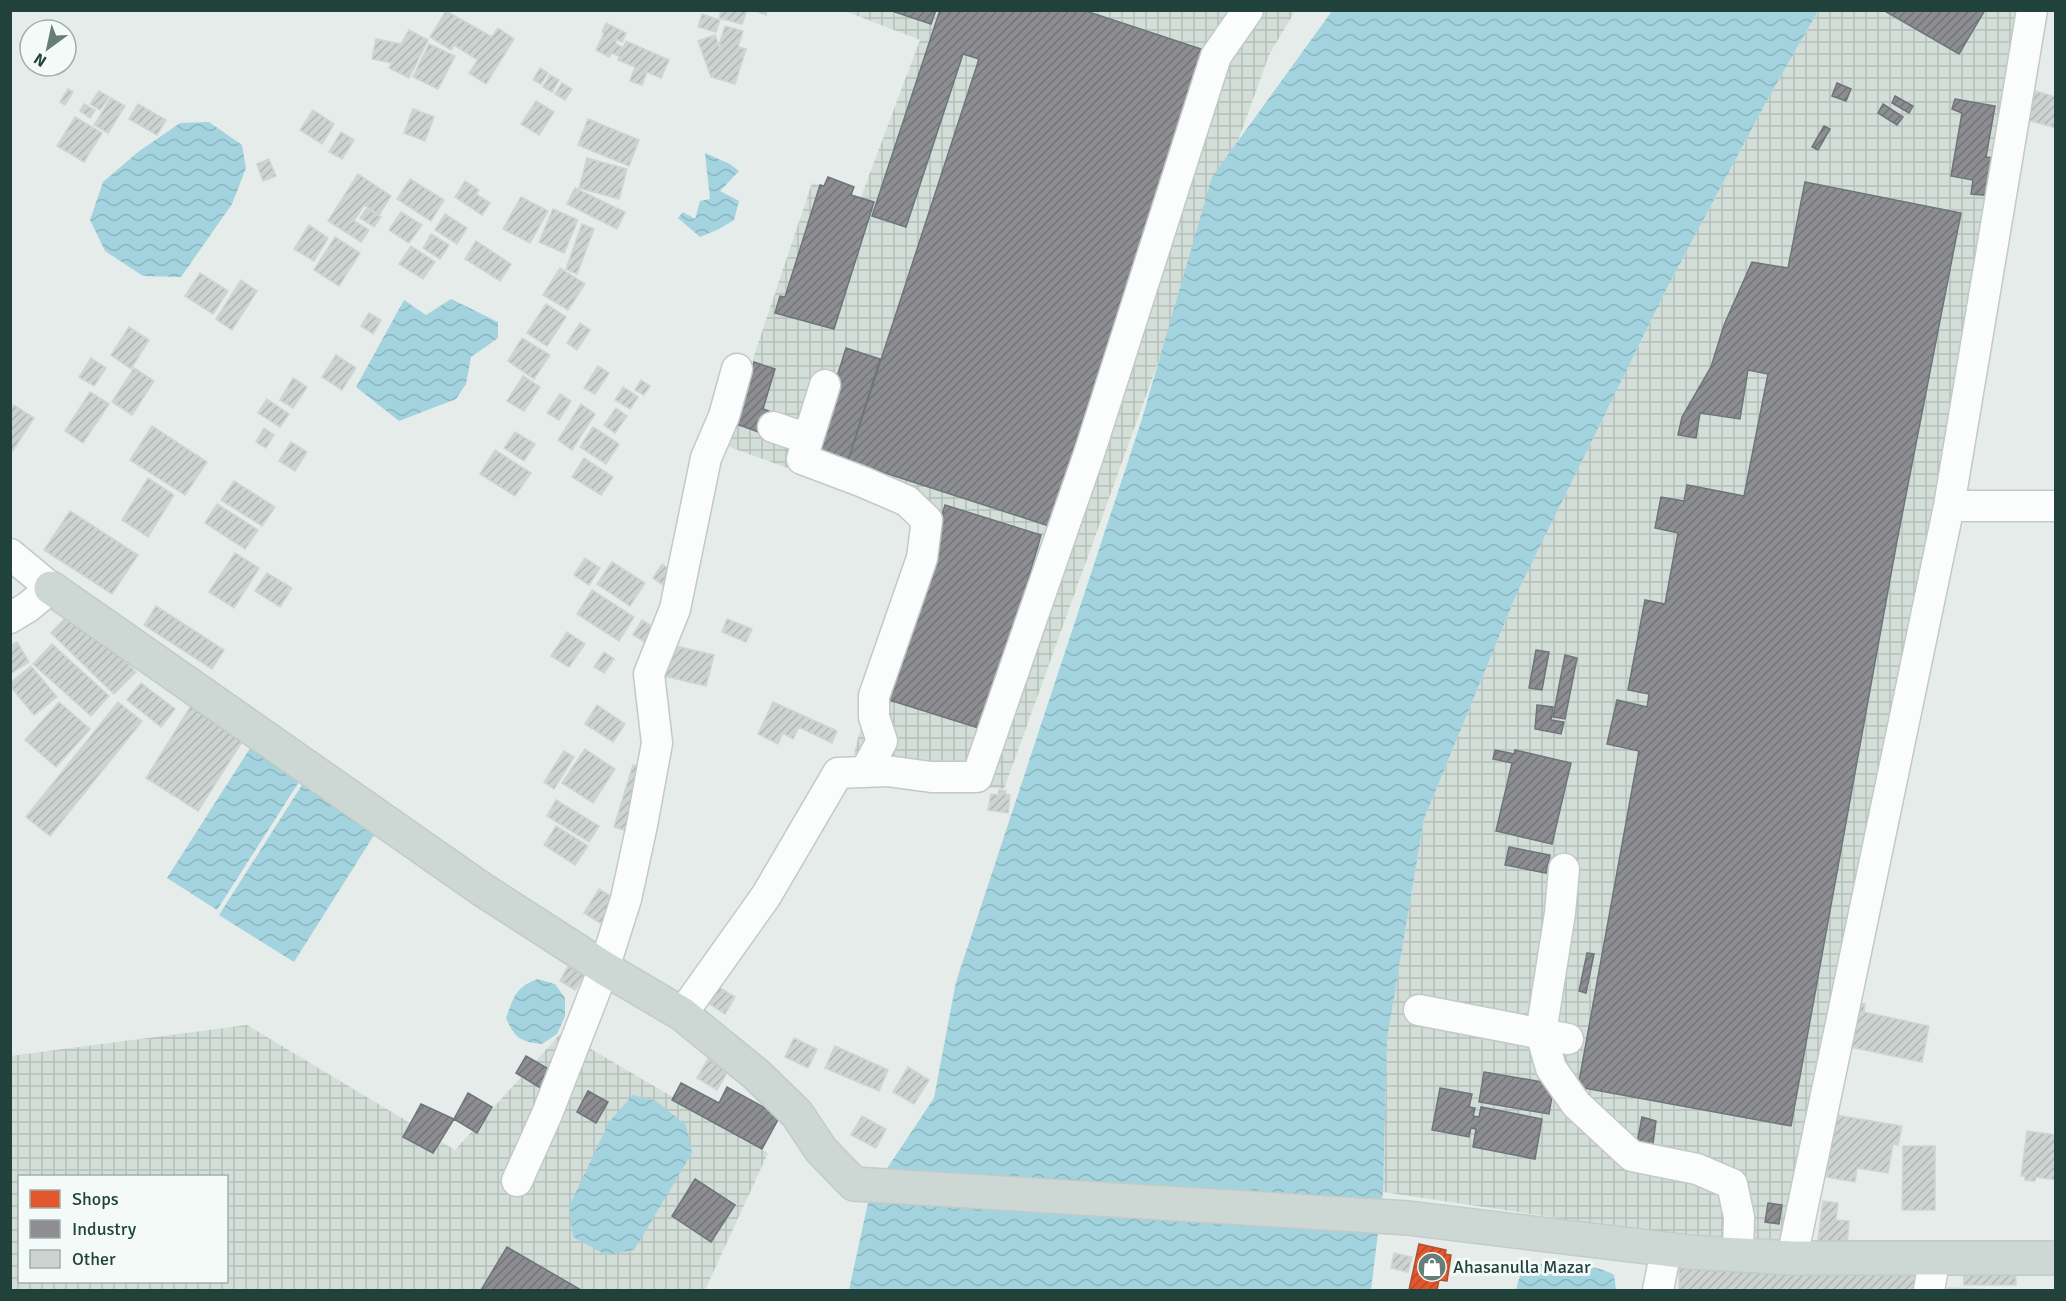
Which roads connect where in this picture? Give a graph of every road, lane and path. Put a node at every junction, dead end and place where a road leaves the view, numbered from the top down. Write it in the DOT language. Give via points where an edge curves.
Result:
graph roads {
  1 [pos="1248,10"];
  2 [pos="2031,10"];
  3 [pos="737,369"];
  4 [pos="825,385"];
  5 [pos="773,427"];
  6 [pos="808,439"];
  7 [pos="1948,506"];
  8 [pos="2055,506"];
  9 [pos="10,554"];
  10 [pos="51,588"];
  11 [pos="10,618"];
  12 [pos="865,771"];
  13 [pos="1564,869"];
  14 [pos="604,968"];
  15 [pos="1419,1010"];
  16 [pos="682,1014"];
  17 [pos="1554,1036"];
  18 [pos="517,1181"];
  19 [pos="1666,1250"];
  20 [pos="1738,1255"];
  21 [pos="1935,1257"];
  22 [pos="1792,1258"];
  23 [pos="2055,1258"];
  24 [pos="1658,1290"];
  25 [pos="1929,1290"];
  1 -- 12 [label="street" via="1216,56 1089,454 976,777"];
  2 -- 7 [label="street"];
  3 -- 14 [label="street" via="724,416 706,458 675,609 649,674 657,743 626,899"];
  4 -- 6 [label="street"];
  5 -- 6 [label="street"];
  6 -- 12 [label="street" via="802,459 907,501 927,520 922,558 874,696 874,717 882,741"];
  7 -- 8 [label="street"];
  7 -- 22 [label="street"];
  9 -- 10 [label="street"];
  10 -- 11 [label="street"];
  10 -- 14 [label="main road" via="483,890"];
  12 -- 16 [label="street" via="838,772 765,896"];
  13 -- 17 [label="street"];
  14 -- 16 [label="main road"];
  14 -- 18 [label="street"];
  15 -- 17 [label="street"];
  16 -- 19 [label="main road" via="758,1075 797,1114 821,1150 854,1184 1408,1218"];
  17 -- 20 [label="street" via="1551,1068 1576,1104 1632,1156 1697,1169 1732,1184 1738,1217"];
  19 -- 20 [label="main road"];
  19 -- 24 [label="street"];
  20 -- 22 [label="main road"];
  21 -- 22 [label="main road"];
  21 -- 23 [label="main road"];
  21 -- 25 [label="street"];
}
